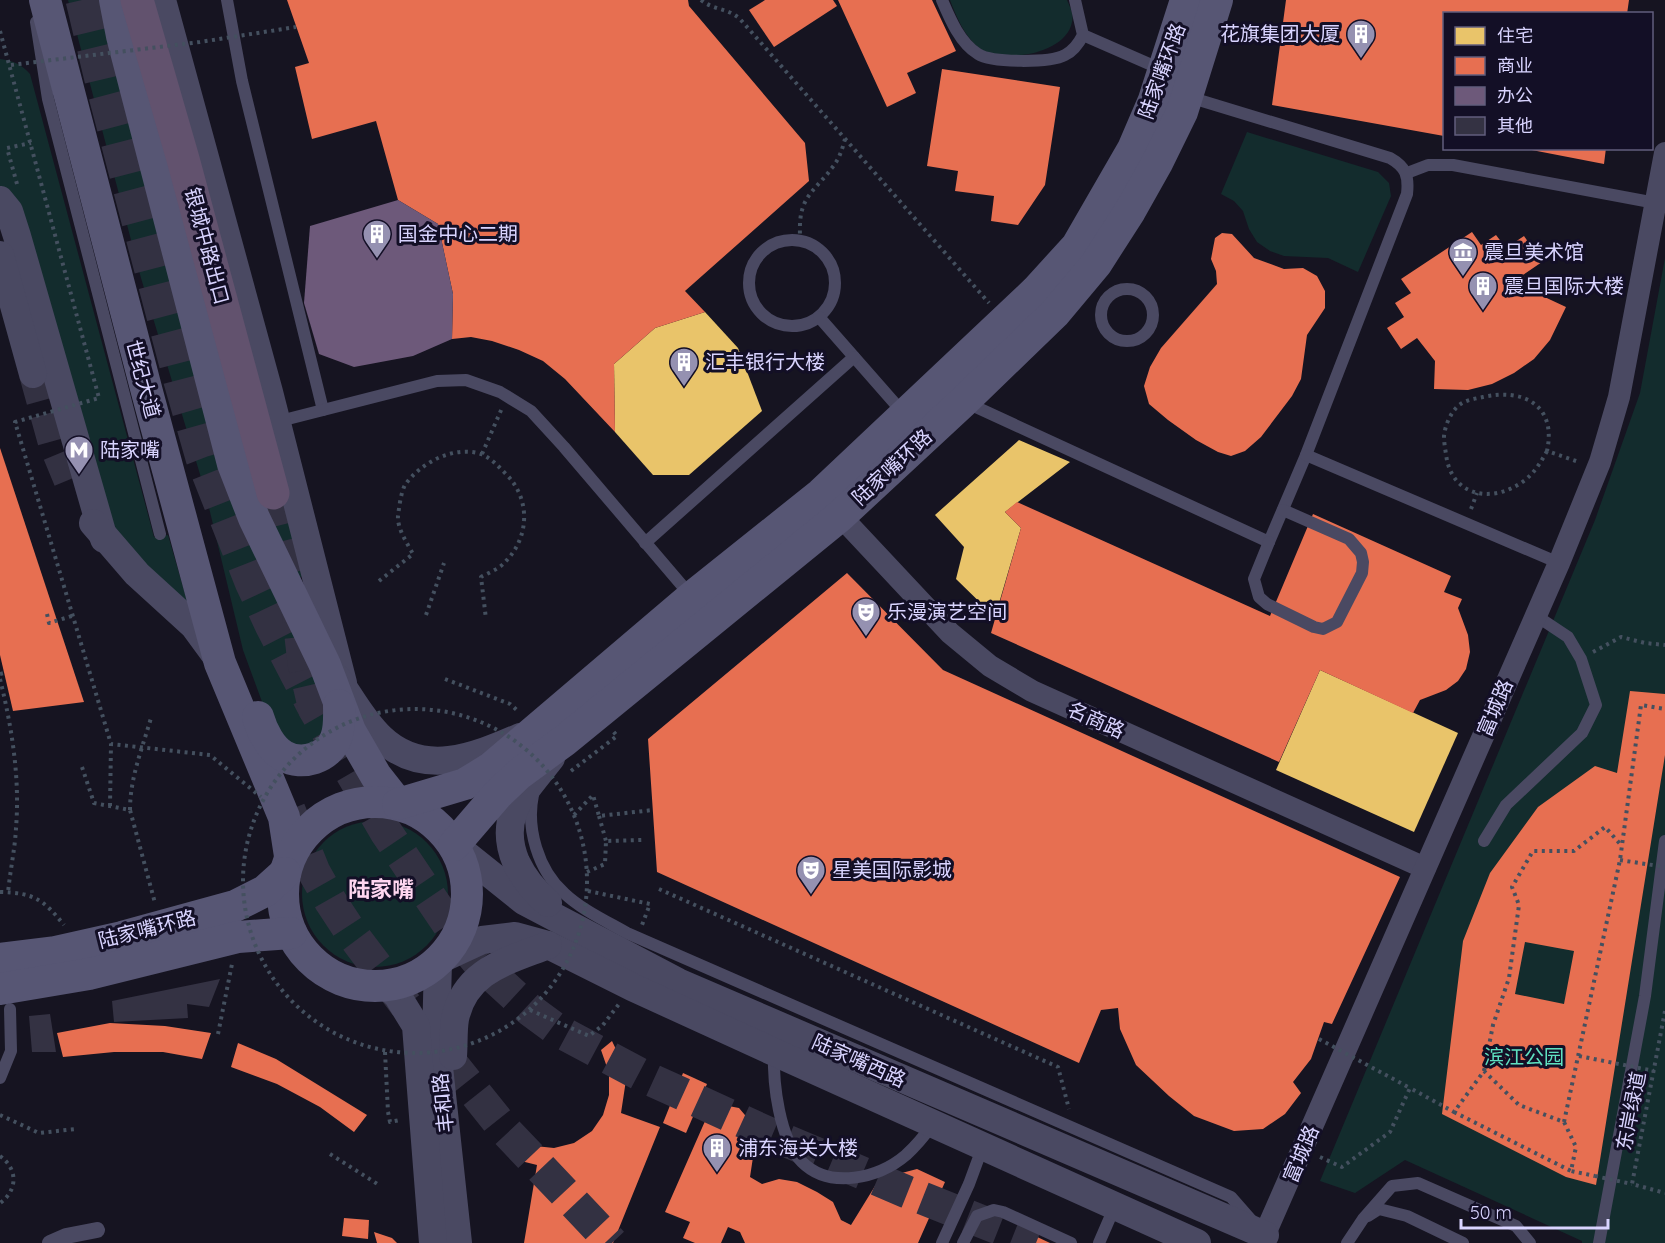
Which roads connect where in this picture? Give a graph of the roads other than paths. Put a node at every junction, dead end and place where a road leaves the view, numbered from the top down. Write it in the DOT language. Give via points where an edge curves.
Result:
graph roads {
  1 [pos="33,0"];
  2 [pos="45,0"];
  3 [pos="115,0"];
  4 [pos="227,0"];
  5 [pos="942,0"];
  6 [pos="1075,0"];
  7 [pos="1186,0"];
  8 [pos="1217,0"];
  9 [pos="146,5"];
  10 [pos="1083,35"];
  11 [pos="1164,70"];
  12 [pos="1187,96"];
  13 [pos="1665,153"];
  14 [pos="1407,172"];
  15 [pos="10,197"];
  16 [pos="1660,203"];
  17 [pos="0,255"];
  18 [pos="1094,290"];
  19 [pos="819,317"];
  20 [pos="854,357"];
  21 [pos="33,374"];
  22 [pos="964,401"];
  23 [pos="323,410"];
  24 [pos="906,416"];
  25 [pos="276,422"];
  26 [pos="1306,455"];
  27 [pos="72,491"];
  28 [pos="273,493"];
  29 [pos="830,505"];
  30 [pos="1282,510"];
  31 [pos="160,534"];
  32 [pos="104,539"];
  33 [pos="1269,542"];
  34 [pos="645,543"];
  35 [pos="1558,564"];
  36 [pos="692,597"];
  37 [pos="1535,615"];
  38 [pos="223,671"];
  39 [pos="342,698"];
  40 [pos="545,733"];
  41 [pos="537,776"];
  42 [pos="398,804"];
  43 [pos="1484,841"];
  44 [pos="1665,841"];
  45 [pos="454,845"];
  46 [pos="287,865"];
  47 [pos="1425,868"];
  48 [pos="291,933"];
  49 [pos="586,934"];
  50 [pos="548,945"];
  51 [pos="0,959"];
  52 [pos="440,961"];
  53 [pos="683,971"];
  54 [pos="387,986"];
  55 [pos="5,999"];
  56 [pos="774,1052"];
  57 [pos="0,1078"];
  58 [pos="933,1124"];
  59 [pos="984,1146"];
  60 [pos="448,1151"];
  61 [pos="1115,1206"];
  62 [pos="1363,1219"];
  63 [pos="97,1230"];
  64 [pos="1270,1240"];
  65 [pos="50,1243"];
  66 [pos="433,1243"];
  67 [pos="458,1243"];
  68 [pos="942,1243"];
  69 [pos="963,1243"];
  70 [pos="1071,1243"];
  71 [pos="1099,1243"];
  72 [pos="1197,1243"];
  73 [pos="1347,1243"];
  74 [pos="1463,1243"];
  75 [pos="1530,1243"];
  76 [pos="1599,1243"];
  1 -- 31 [label="lane" via="48,99"];
  2 -- 38 [label="main road, 世纪大道"];
  3 -- 39 [label="main road" via="233,464 254,518"];
  4 -- 23 [label="lane" via="242,81"];
  5 -- 10 [label="lane" via="962,37 978,54 989,59 1057,58 1073,49"];
  6 -- 10 [label="lane"];
  7 -- 11 [label="main road, 陆家嘴环路"];
  8 -- 12 [label="main road, 陆家嘴环路"];
  9 -- 25 [label="street"];
  9 -- 28 [label="highway, 银城中路出口"];
  10 -- 11 [label="lane"];
  11 -- 24 [label="main road, 陆家嘴环路" via="1133,149 1077,246 1036,291"];
  12 -- 14 [label="lane" via="1390,158"];
  12 -- 18 [label="main road, 陆家嘴环路" via="1162,153 1096,264"];
  13 -- 16 [label="street, 富城路"];
  14 -- 16 [label="lane" via="1428,165 1454,165"];
  14 -- 26 [label="lane" via="1407,194"];
  15 -- 32 [label="street" via="9,211"];
  16 -- 35 [label="street, 富城路" via="1619,397 1597,468"];
  17 -- 21 [label="street"];
  18 -- 18 [label="lane" via="1110,335 1131,341 1150,328 1152,306 1142,294"];
  18 -- 22 [label="main road, 陆家嘴环路" via="1055,313"];
  19 -- 19 [label="lane" via="793,327 778,325 756,307 750,294 752,266 771,245 785,240 800,241 824,254 833,273 834,294"];
  19 -- 20 [label="lane"];
  20 -- 24 [label="lane"];
  20 -- 34 [label="lane"];
  22 -- 29 [label="main road, 陆家嘴环路"];
  22 -- 33 [label="lane"];
  23 -- 25 [label="lane"];
  23 -- 34 [label="lane" via="437,381 466,380 500,392 531,411"];
  24 -- 29 [label="main road, 陆家嘴环路"];
  25 -- 39 [label="street"];
  26 -- 30 [label="lane"];
  26 -- 35 [label="lane"];
  27 -- 32 [label="street"];
  29 -- 36 [label="main road, 陆家嘴环路"];
  29 -- 40 [label="main road, 陆家嘴环路"];
  29 -- 47 [label="street, 名商路" via="950,633 990,666 1032,691"];
  30 -- 33 [label="lane"];
  30 -- 33 [label="lane" via="1349,539 1361,553 1362,573 1337,622 1323,629 1314,627 1259,597 1254,579"];
  32 -- 38 [label="street" via="194,626"];
  34 -- 36 [label="lane"];
  35 -- 37 [label="street, 富城路"];
  36 -- 40 [label="main road, 陆家嘴环路"];
  37 -- 43 [label="lane" via="1568,637 1581,659 1596,705 1582,733 1506,805"];
  37 -- 47 [label="street, 富城路"];
  38 -- 39 [label="main road" via="249,696 273,747 293,760 315,758 331,747"];
  38 -- 46 [label="main road, 世纪大道" via="284,818"];
  39 -- 40 [label="street" via="381,738 402,753 426,760 450,761"];
  39 -- 42 [label="main road" via="350,731"];
  40 -- 41 [label="street"];
  40 -- 42 [label="main road, 陆家嘴环路" via="465,784"];
  40 -- 45 [label="main road, 陆家嘴环路" via="519,774"];
  41 -- 49 [label="street" via="513,810 508,826 511,849 521,872 540,897"];
  41 -- 53 [label="lane" via="531,806 532,837 547,871 563,893"];
  42 -- 45 [label="main road" via="425,816"];
  42 -- 46 [label="main road" via="372,801 346,805 323,817 304,834"];
  44 -- 76 [label="lane" via="1645,996"];
  45 -- 49 [label="street, 陆家嘴西路" via="524,901"];
  45 -- 52 [label="main road" via="466,877 467,907 458,935"];
  46 -- 48 [label="main road" via="283,903"];
  46 -- 51 [label="main road, 陆家嘴环路" via="265,891 235,906 66,949"];
  47 -- 64 [label="street, 富城路" via="1303,1149"];
  48 -- 54 [label="main road" via="307,957 331,975 358,985"];
  48 -- 55 [label="main road, 陆家嘴环路" via="238,937"];
  49 -- 53 [label="street, 陆家嘴西路"];
  50 -- 52 [label="street, 陆家嘴西路" via="515,936 482,940"];
  50 -- 56 [label="street, 陆家嘴西路"];
  50 -- 60 [label="street" via="501,963 477,977 464,993 455,1019 453,1066 458,1134"];
  52 -- 54 [label="main road" via="414,978"];
  52 -- 60 [label="street, 丰和路" via="436,1039"];
  53 -- 64 [label="street, 陆家嘴西路"];
  54 -- 66 [label="street, 丰和路" via="416,1026"];
  55 -- 57 [label="lane" via="11,1051"];
  56 -- 58 [label="street, 陆家嘴西路"];
  56 -- 58 [label="lane" via="773,1076 789,1142 801,1161 818,1174 838,1179 881,1170 905,1156"];
  58 -- 59 [label="street, 陆家嘴西路"];
  59 -- 61 [label="street, 陆家嘴西路"];
  59 -- 68 [label="lane"];
  60 -- 67 [label="street, 丰和路"];
  61 -- 71 [label="lane"];
  61 -- 72 [label="street, 陆家嘴西路"];
  62 -- 73 [label="lane"];
  62 -- 74 [label="lane" via="1379,1209 1407,1216"];
  62 -- 75 [label="lane" via="1392,1186 1418,1183 1516,1226"];
  63 -- 65 [label="street"];
  69 -- 70 [label="lane" via="977,1216 994,1210"];
}
